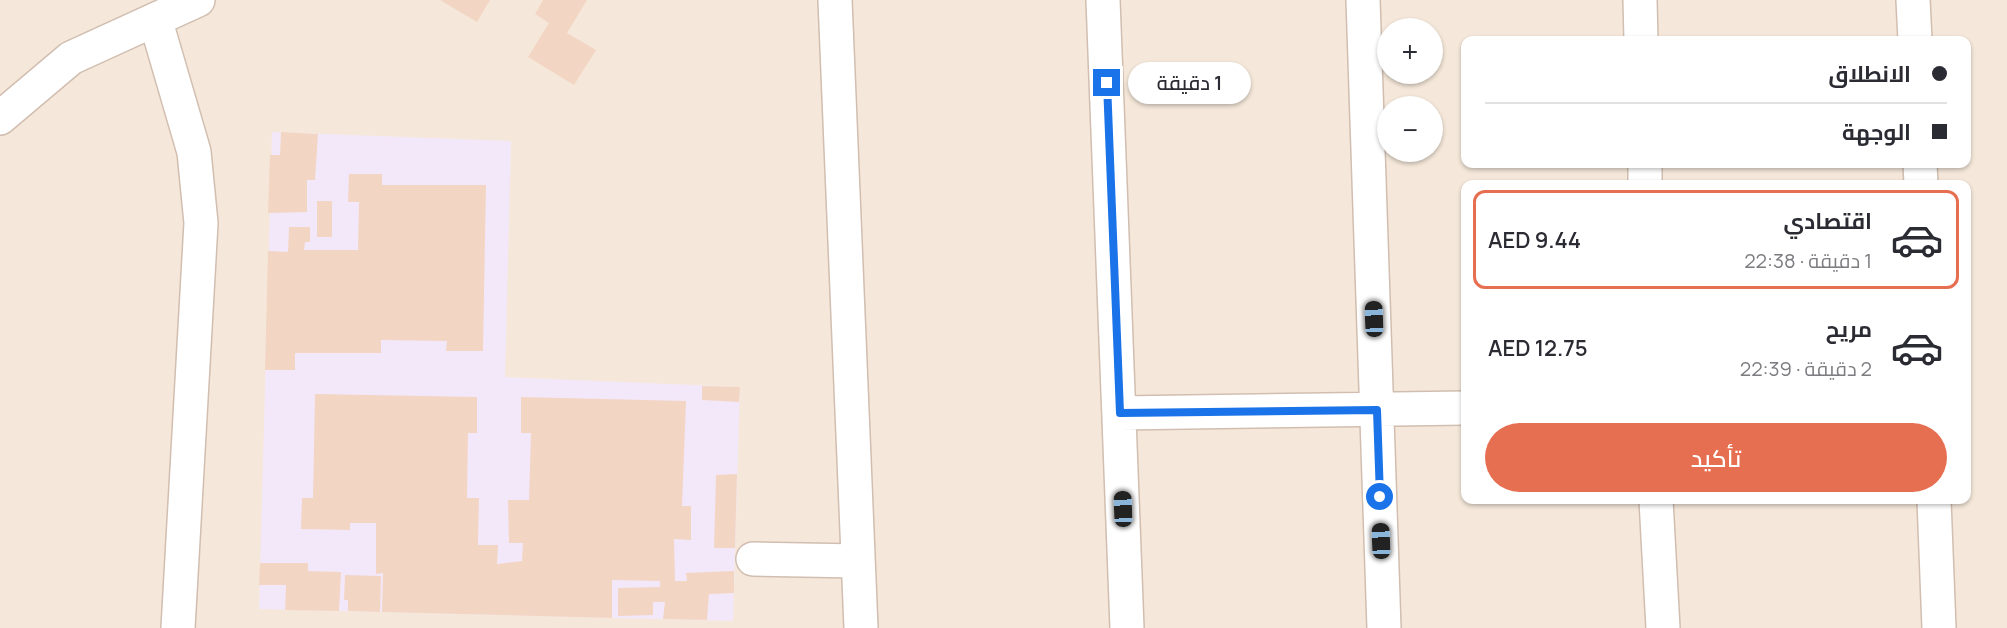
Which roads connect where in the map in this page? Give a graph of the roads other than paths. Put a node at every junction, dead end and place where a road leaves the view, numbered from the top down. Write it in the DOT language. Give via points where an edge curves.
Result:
graph roads {
  1 [pos="198,0"];
  2 [pos="835,0"];
  3 [pos="1103,0"];
  4 [pos="1363,0"];
  5 [pos="1640,0"];
  6 [pos="1913,0"];
  7 [pos="156,22"];
  8 [pos="1641,36"];
  9 [pos="1915,36"];
  10 [pos="0,118"];
  11 [pos="1461,408"];
  12 [pos="1377,410"];
  13 [pos="1120,413"];
  14 [pos="1656,504"];
  15 [pos="1934,504"];
  16 [pos="753,560"];
  17 [pos="858,561"];
  18 [pos="178,628"];
  19 [pos="861,628"];
  20 [pos="1127,628"];
  21 [pos="1384,628"];
  22 [pos="1663,628"];
  23 [pos="1939,628"];
  1 -- 7 [label="street"];
  2 -- 17 [label="street"];
  3 -- 13 [label="street"];
  4 -- 12 [label="street"];
  5 -- 8 [label="street"];
  6 -- 9 [label="street"];
  7 -- 10 [label="street" via="71,58"];
  7 -- 18 [label="street" via="194,152 201,223"];
  11 -- 12 [label="street"];
  12 -- 13 [label="street"];
  12 -- 21 [label="street"];
  13 -- 20 [label="street"];
  14 -- 22 [label="street"];
  15 -- 23 [label="street"];
  16 -- 17 [label="street"];
  17 -- 19 [label="street"];
}
